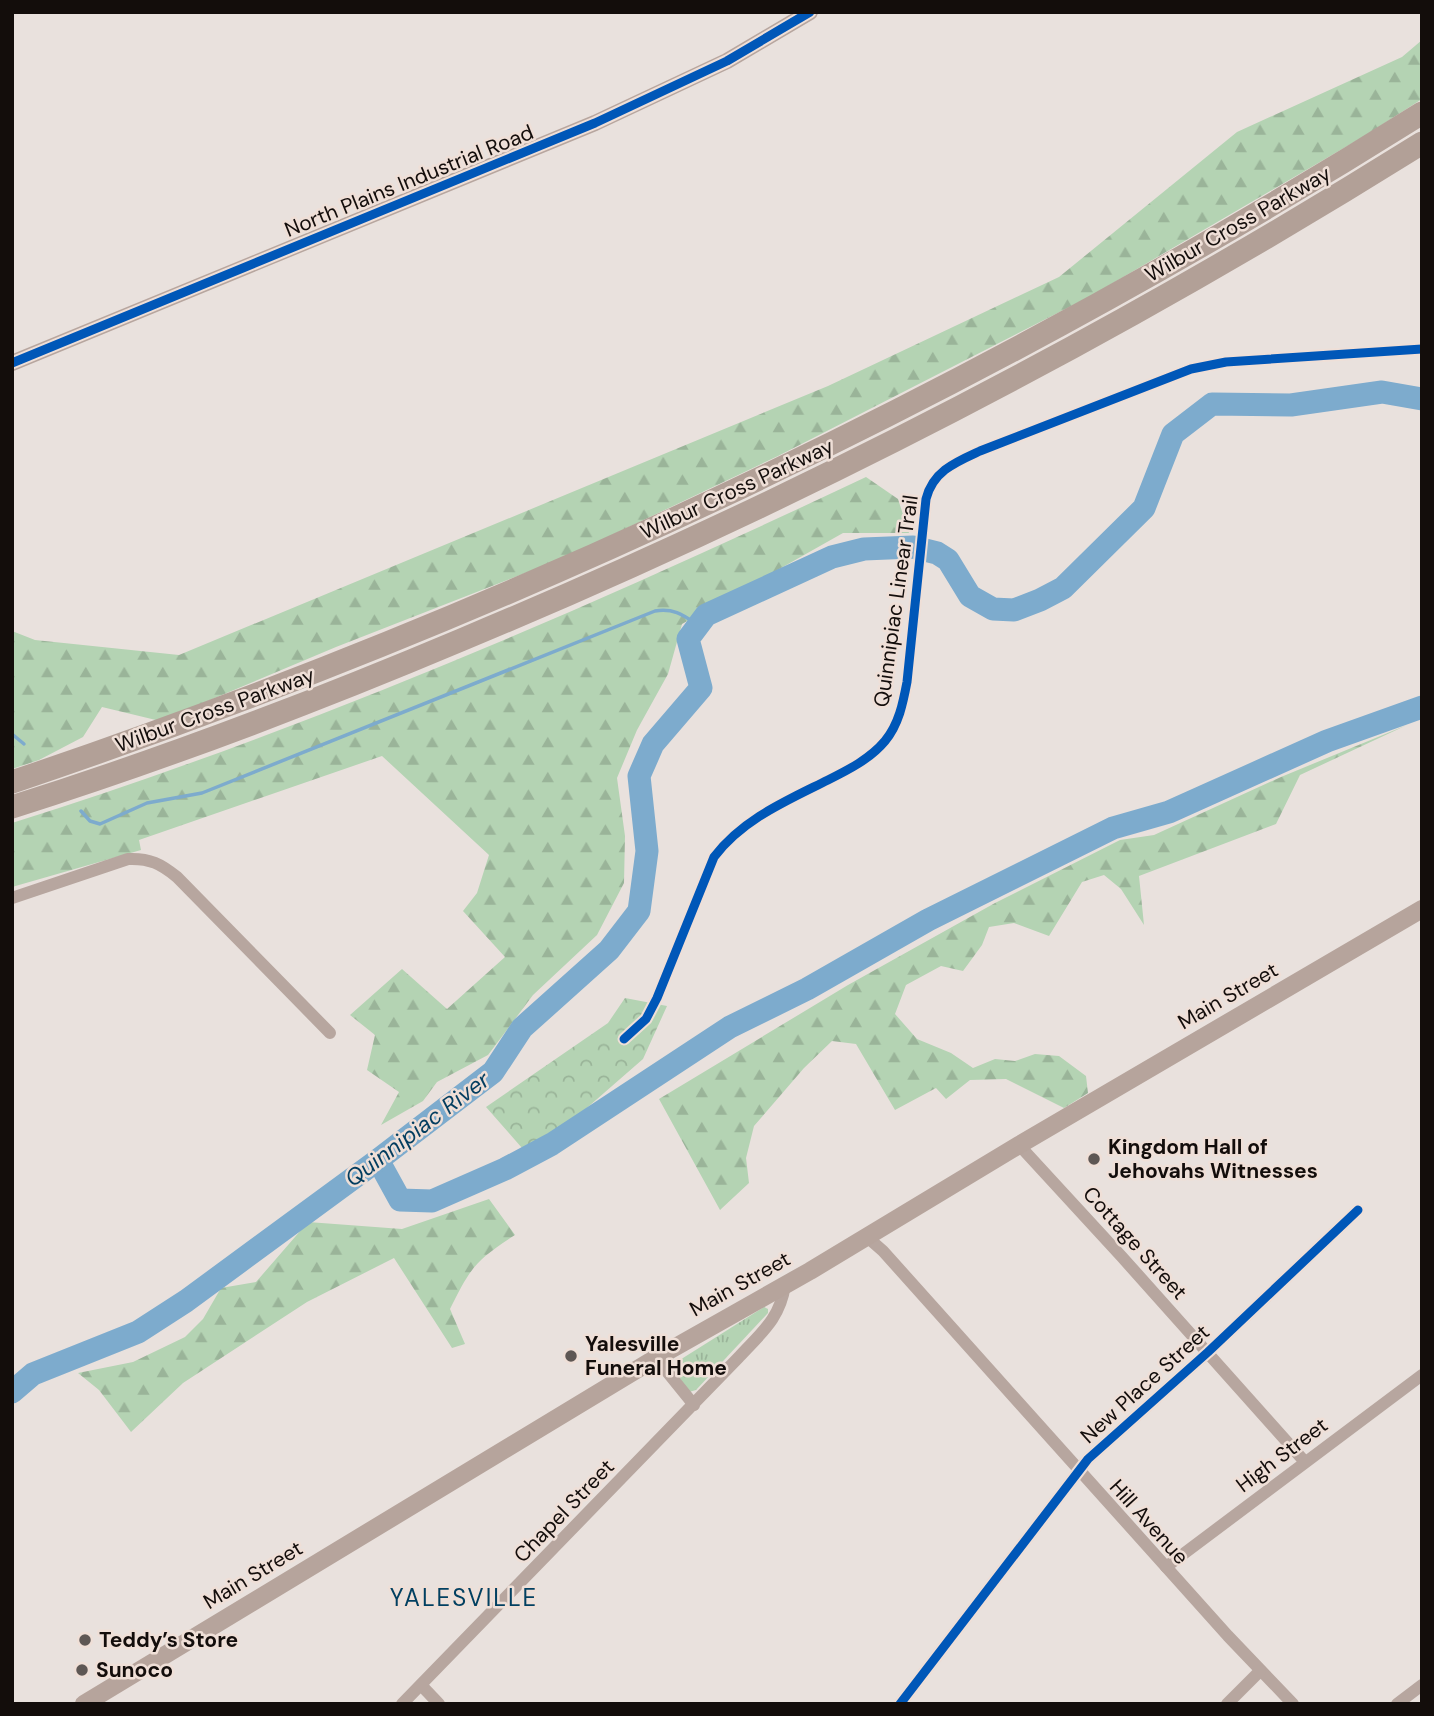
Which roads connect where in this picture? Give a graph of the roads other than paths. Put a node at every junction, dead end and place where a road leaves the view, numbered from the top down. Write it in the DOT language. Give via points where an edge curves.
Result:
graph roads {
  1 [pos="810,12"];
  2 [pos="1422,113"];
  3 [pos="1422,143"];
  4 [pos="12,363"];
  5 [pos="12,782"];
  6 [pos="12,807"];
  7 [pos="12,898"];
  8 [pos="1422,909"];
  9 [pos="330,1033"];
  10 [pos="1019,1145"];
  11 [pos="1358,1210"];
  12 [pos="867,1237"];
  13 [pos="785,1284"];
  14 [pos="1208,1352"];
  15 [pos="656,1358"];
  16 [pos="1422,1375"];
  17 [pos="694,1405"];
  18 [pos="1305,1462"];
  19 [pos="1079,1470"];
  20 [pos="1166,1567"];
  21 [pos="1260,1671"];
  22 [pos="421,1685"];
  23 [pos="1422,1685"];
  24 [pos="84,1704"];
  25 [pos="402,1704"];
  26 [pos="439,1704"];
  27 [pos="900,1704"];
  28 [pos="1227,1704"];
  29 [pos="1293,1704"];
  30 [pos="1397,1704"];
  1 -- 4 [label="street, North Plains Industrial Road" via="727,61 624,111"];
  2 -- 5 [label="highway, Wilbur Cross Parkway" via="1057,328 760,480 395,641"];
  3 -- 6 [label="highway, Wilbur Cross Parkway" via="1068,352 748,513 571,594 347,687 165,756"];
  7 -- 9 [label="street" via="128,859 160,863"];
  8 -- 10 [label="main road, Main Street"];
  10 -- 12 [label="main road, Main Street"];
  10 -- 14 [label="street, Cottage Street"];
  11 -- 14 [label="street, New Place Street"];
  12 -- 13 [label="main road, Main Street"];
  12 -- 19 [label="street, Hill Avenue"];
  13 -- 15 [label="main road, Main Street"];
  13 -- 17 [label="street, Chapel Street" via="776,1317"];
  14 -- 18 [label="street, Cottage Street"];
  14 -- 19 [label="street, New Place Street"];
  15 -- 17 [label="street"];
  15 -- 24 [label="main road, Main Street"];
  16 -- 18 [label="street, High Street"];
  17 -- 22 [label="street, Chapel Street"];
  18 -- 20 [label="street, High Street"];
  19 -- 20 [label="street, Hill Avenue"];
  19 -- 27 [label="street, New Place Street"];
  20 -- 21 [label="street, Hill Avenue"];
  21 -- 28 [label="street"];
  21 -- 29 [label="street, Hill Avenue"];
  22 -- 25 [label="street, Chapel Street"];
  22 -- 26 [label="street"];
  23 -- 30 [label="street"];
}
